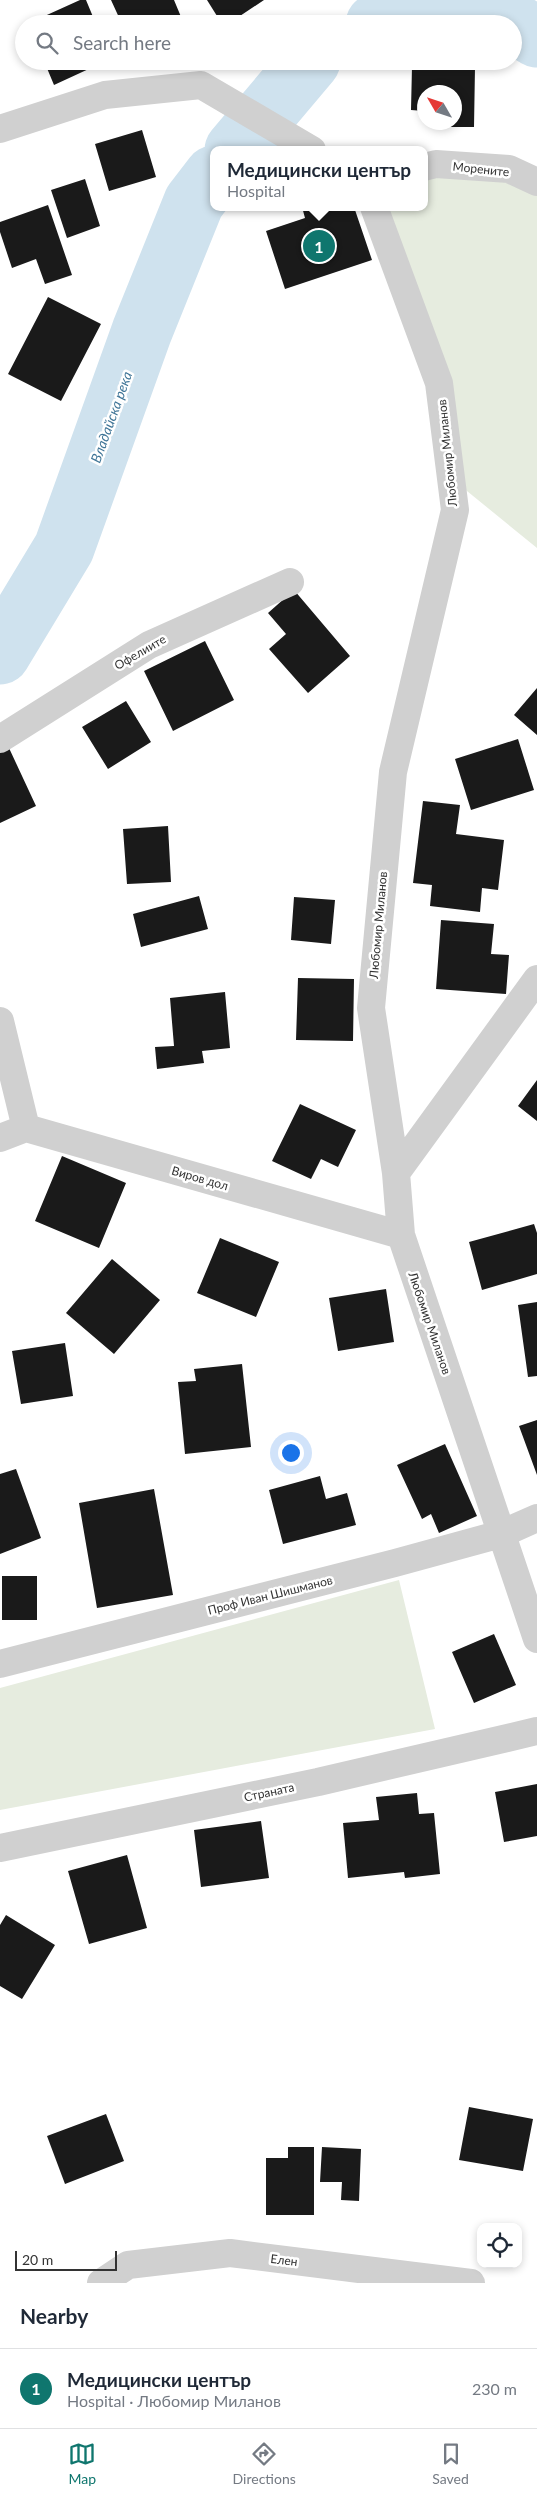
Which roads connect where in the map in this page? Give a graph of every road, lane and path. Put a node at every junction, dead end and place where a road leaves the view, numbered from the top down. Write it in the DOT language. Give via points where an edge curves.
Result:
graph roads {
  1 [pos="0,129"];
  2 [pos="306,146"];
  3 [pos="428,166"];
  4 [pos="537,182"];
  5 [pos="375,211"];
  6 [pos="290,582"];
  7 [pos="0,739"];
  8 [pos="537,979"];
  9 [pos="0,1021"];
  10 [pos="26,1128"];
  11 [pos="0,1138"];
  12 [pos="396,1173"];
  13 [pos="401,1235"];
  14 [pos="537,1518"];
  15 [pos="501,1534"];
  16 [pos="537,1639"];
  17 [pos="0,1664"];
  18 [pos="537,1731"];
  19 [pos="0,1848"];
  20 [pos="102,2283"];
  21 [pos="471,2283"];
  1 -- 2 [label="street" via="105,95 200,85"];
  3 -- 4 [label="street, Морените" via="509,169"];
  5 -- 12 [label="street, Любомир Миланов" via="439,383 455,510 393,772 371,1008"];
  6 -- 7 [label="street, Офелиите" via="149,645"];
  8 -- 12 [label="street"];
  9 -- 10 [label="street"];
  10 -- 11 [label="street"];
  10 -- 13 [label="street, Виров дол"];
  12 -- 13 [label="street, Любомир Миланов"];
  13 -- 15 [label="street, Любомир Миланов"];
  14 -- 15 [label="street, Проф Иван Шишманов"];
  15 -- 16 [label="street, Любомир Миланов"];
  15 -- 17 [label="street, Проф Иван Шишманов"];
  18 -- 19 [label="street, Страната" via="318,1782"];
  20 -- 21 [label="street, Елен" via="128,2265 230,2253"];
}
